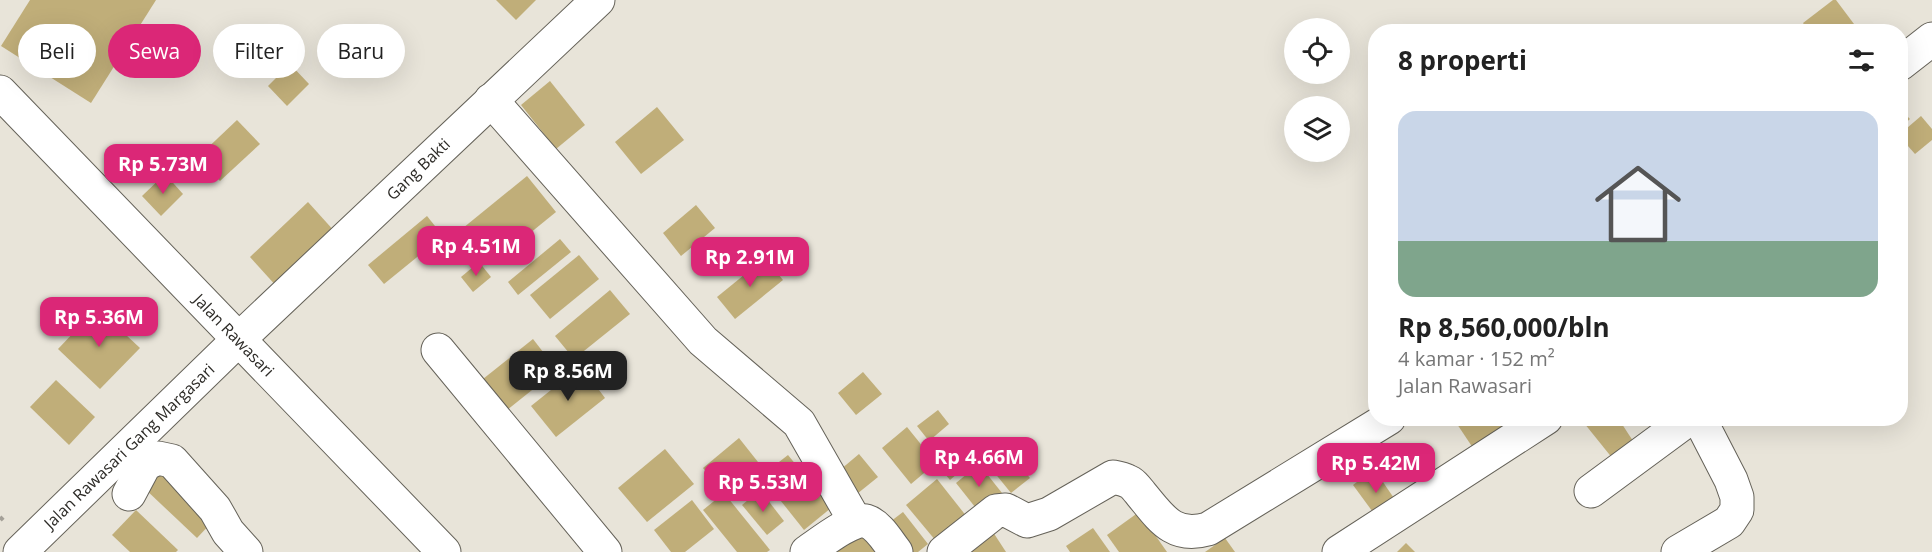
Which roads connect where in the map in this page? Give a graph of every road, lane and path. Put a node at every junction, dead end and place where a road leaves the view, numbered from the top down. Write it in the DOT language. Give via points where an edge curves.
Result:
graph roads {
  1 [pos="598,0"];
  2 [pos="1932,39"];
  3 [pos="1908,58"];
  4 [pos="0,92"];
  5 [pos="491,100"];
  6 [pos="238,340"];
  7 [pos="438,350"];
  8 [pos="1376,426"];
  9 [pos="1534,426"];
  10 [pos="1679,426"];
  11 [pos="1703,426"];
  12 [pos="1591,491"];
  13 [pos="129,494"];
  14 [pos="855,521"];
  15 [pos="20,552"];
  16 [pos="246,552"];
  17 [pos="444,552"];
  18 [pos="605,552"];
  19 [pos="807,552"];
  20 [pos="896,552"];
  21 [pos="944,552"];
  22 [pos="1339,552"];
  23 [pos="1678,552"];
  1 -- 5 [label="street, Gang Bakti"];
  2 -- 3 [label="street"];
  4 -- 6 [label="street, Jalan Rawasari"];
  5 -- 6 [label="street, Gang Bakti"];
  5 -- 14 [label="street" via="703,342 799,423"];
  6 -- 15 [label="street, Jalan Rawasari Gang Margasari"];
  6 -- 17 [label="street, Jalan Rawasari"];
  7 -- 18 [label="street"];
  8 -- 21 [label="street" via="1208,529 1195,533 1165,524 1134,485 1113,477 1049,514 1027,521 1006,510 996,511"];
  9 -- 22 [label="street"];
  10 -- 12 [label="street"];
  11 -- 23 [label="street" via="1731,480 1737,510 1729,522"];
  13 -- 16 [label="street" via="145,464 158,458 172,460"];
  14 -- 19 [label="street"];
  14 -- 20 [label="street" via="867,521"];
}
